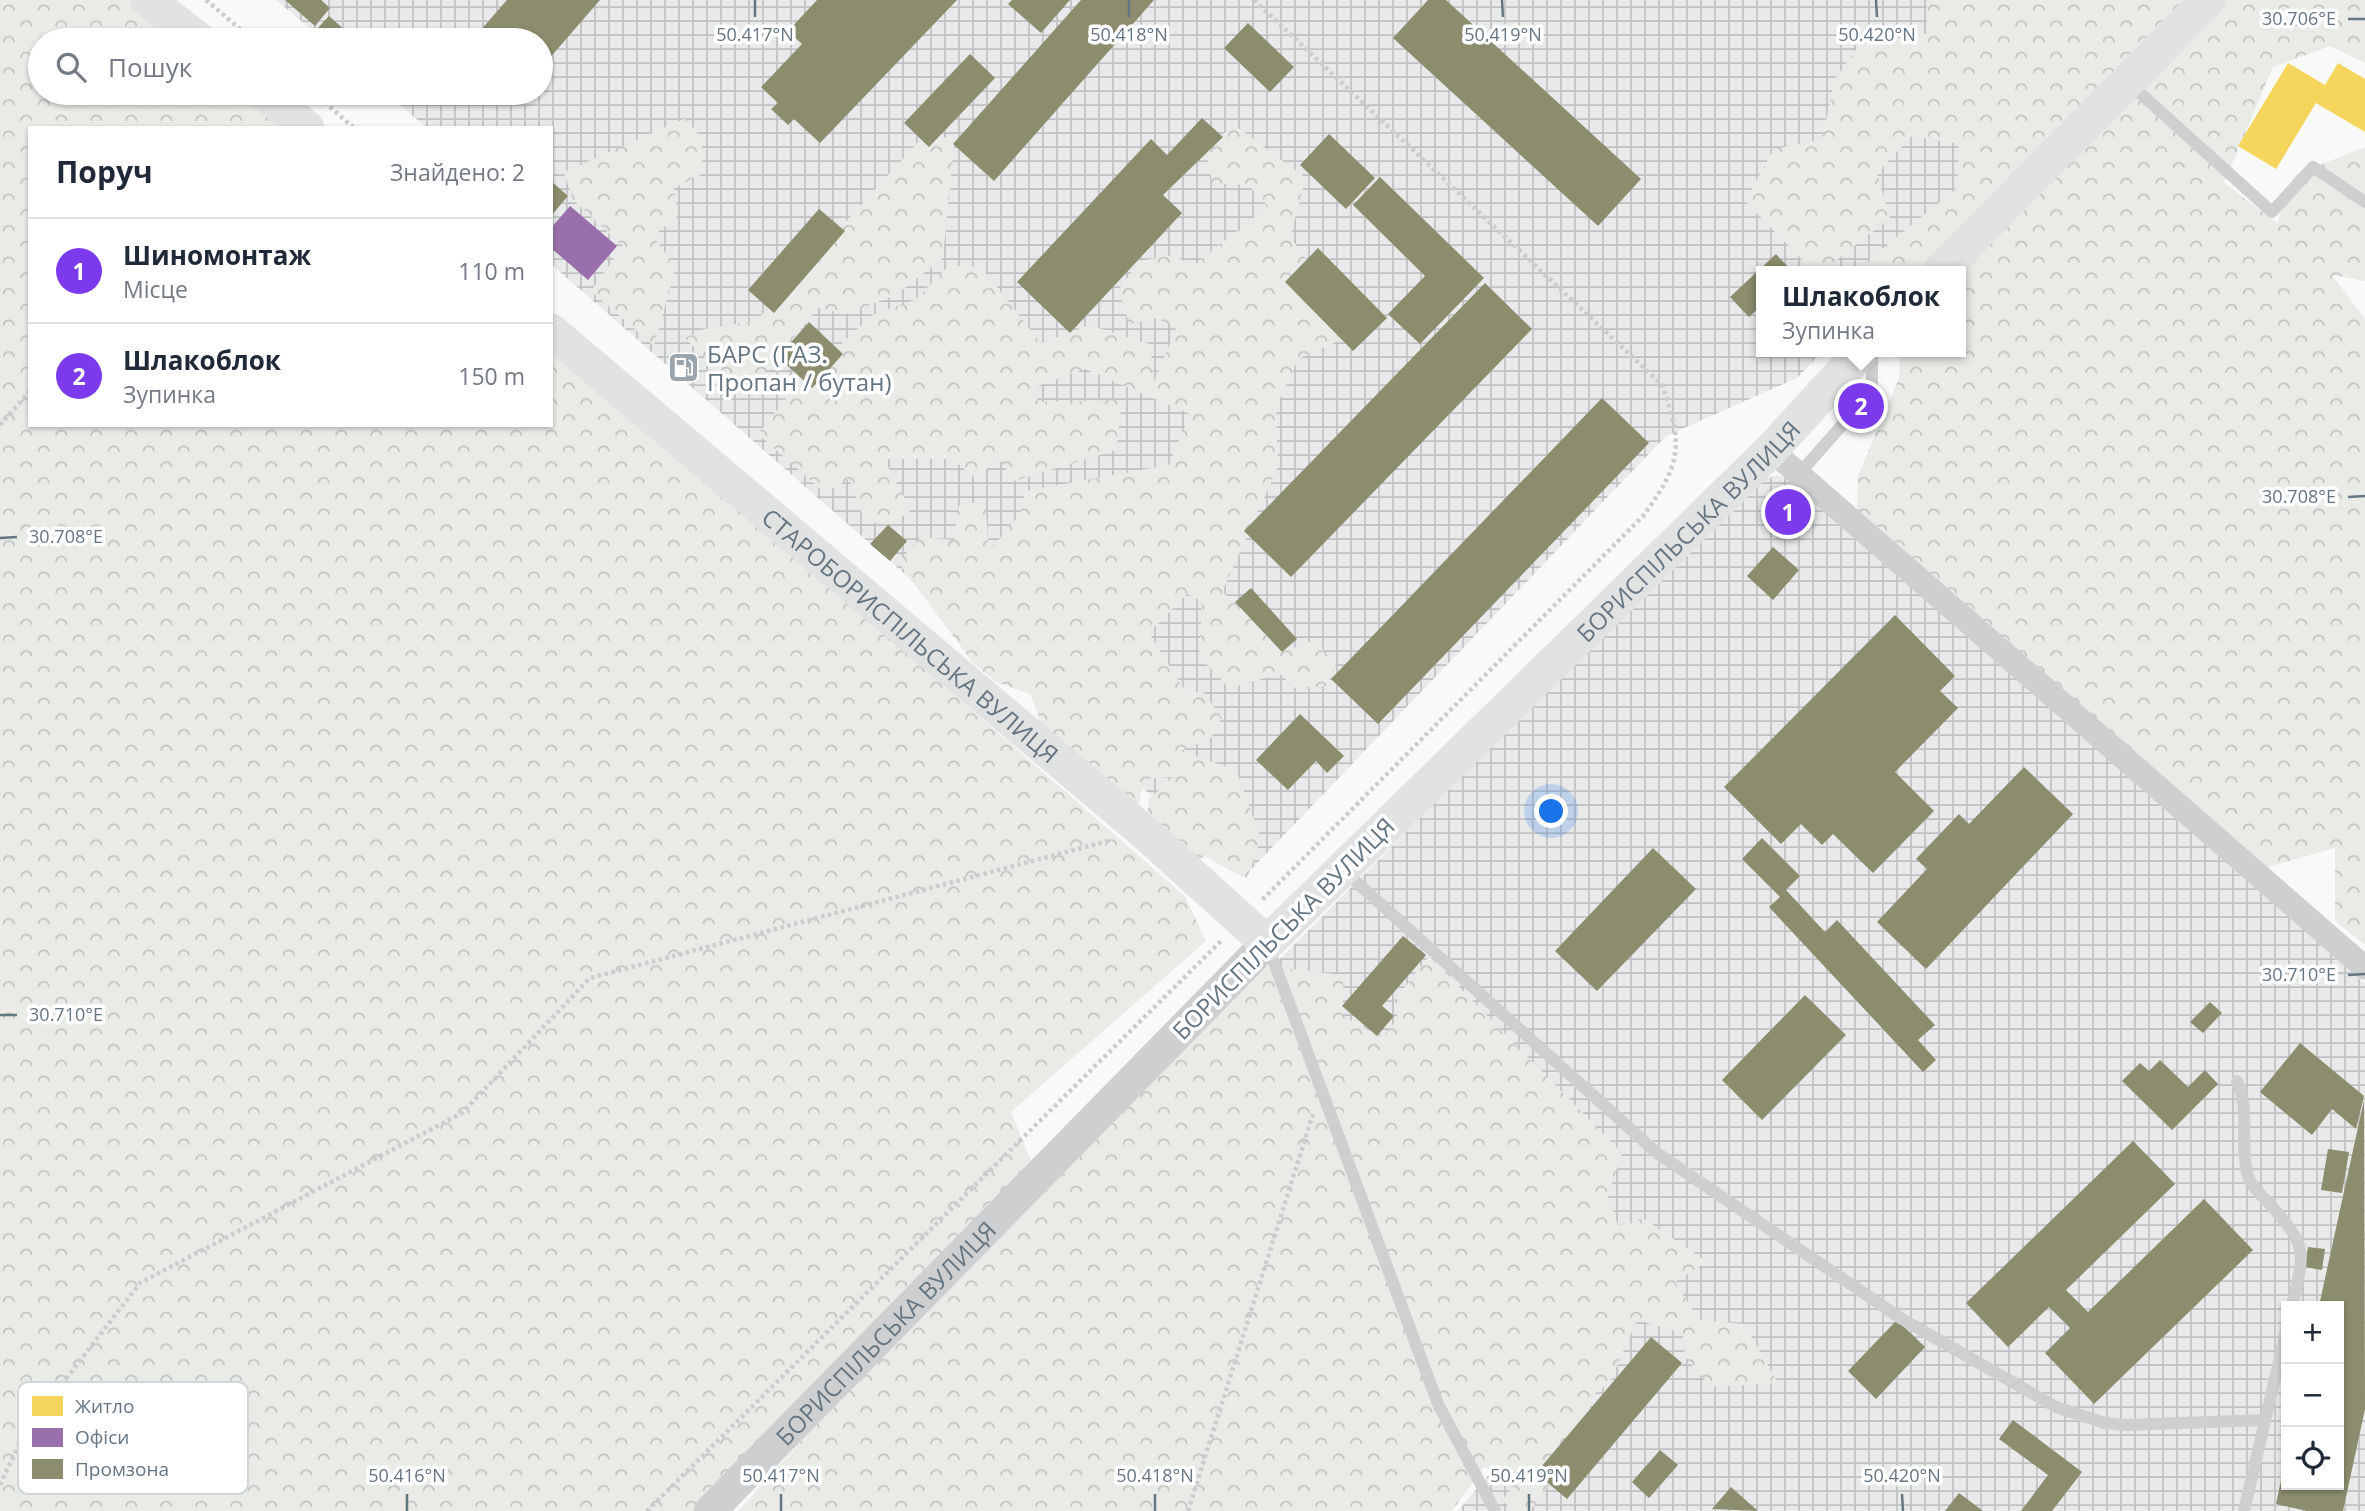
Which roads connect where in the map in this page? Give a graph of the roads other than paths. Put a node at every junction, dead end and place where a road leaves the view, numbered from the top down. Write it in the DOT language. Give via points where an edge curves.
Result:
graph roads {
  1 [pos="148,0"];
  2 [pos="2208,0"];
  3 [pos="184,28"];
  4 [pos="2127,82"];
  5 [pos="279,105"];
  6 [pos="305,126"];
  7 [pos="2365,202"];
  8 [pos="1945,266"];
  9 [pos="553,333"];
  10 [pos="1856,357"];
  11 [pos="1872,357"];
  12 [pos="1771,450"];
  13 [pos="1799,474"];
  14 [pos="1342,869"];
  15 [pos="1254,932"];
  16 [pos="2365,968"];
  17 [pos="2237,1081"];
  18 [pos="2293,1301"];
  19 [pos="2281,1352"];
  20 [pos="2265,1420"];
  21 [pos="710,1511"];
  22 [pos="1495,1511"];
  23 [pos="2244,1511"];
  1 -- 3 [label="main road"];
  2 -- 4 [label="main road"];
  4 -- 7 [label="lane" via="2272,212 2313,167"];
  4 -- 8 [label="main road"];
  5 -- 6 [label="main road"];
  9 -- 15 [label="main road, СТАРОБОРИСПІЛЬСЬКА ВУЛИЦЯ" via="1144,832"];
  10 -- 12 [label="main road, БОРИСПІЛЬСЬКА ВУЛИЦЯ"];
  11 -- 13 [label="lane" via="1872,391"];
  12 -- 13 [label="street"];
  12 -- 14 [label="main road, БОРИСПІЛЬСЬКА ВУЛИЦЯ"];
  13 -- 16 [label="street"];
  14 -- 15 [label="main road, БОРИСПІЛЬСЬКА ВУЛИЦЯ"];
  14 -- 20 [label="lane" via="1657,1153 1902,1319 2056,1407 2105,1423"];
  15 -- 21 [label="street, БОРИСПІЛЬСЬКА ВУЛИЦЯ"];
  15 -- 22 [label="lane" via="1321,1090 1438,1404"];
  17 -- 18 [label="lane" via="2246,1107 2248,1177 2301,1246 2303,1262"];
  19 -- 20 [label="lane"];
  20 -- 23 [label="lane"];
}
